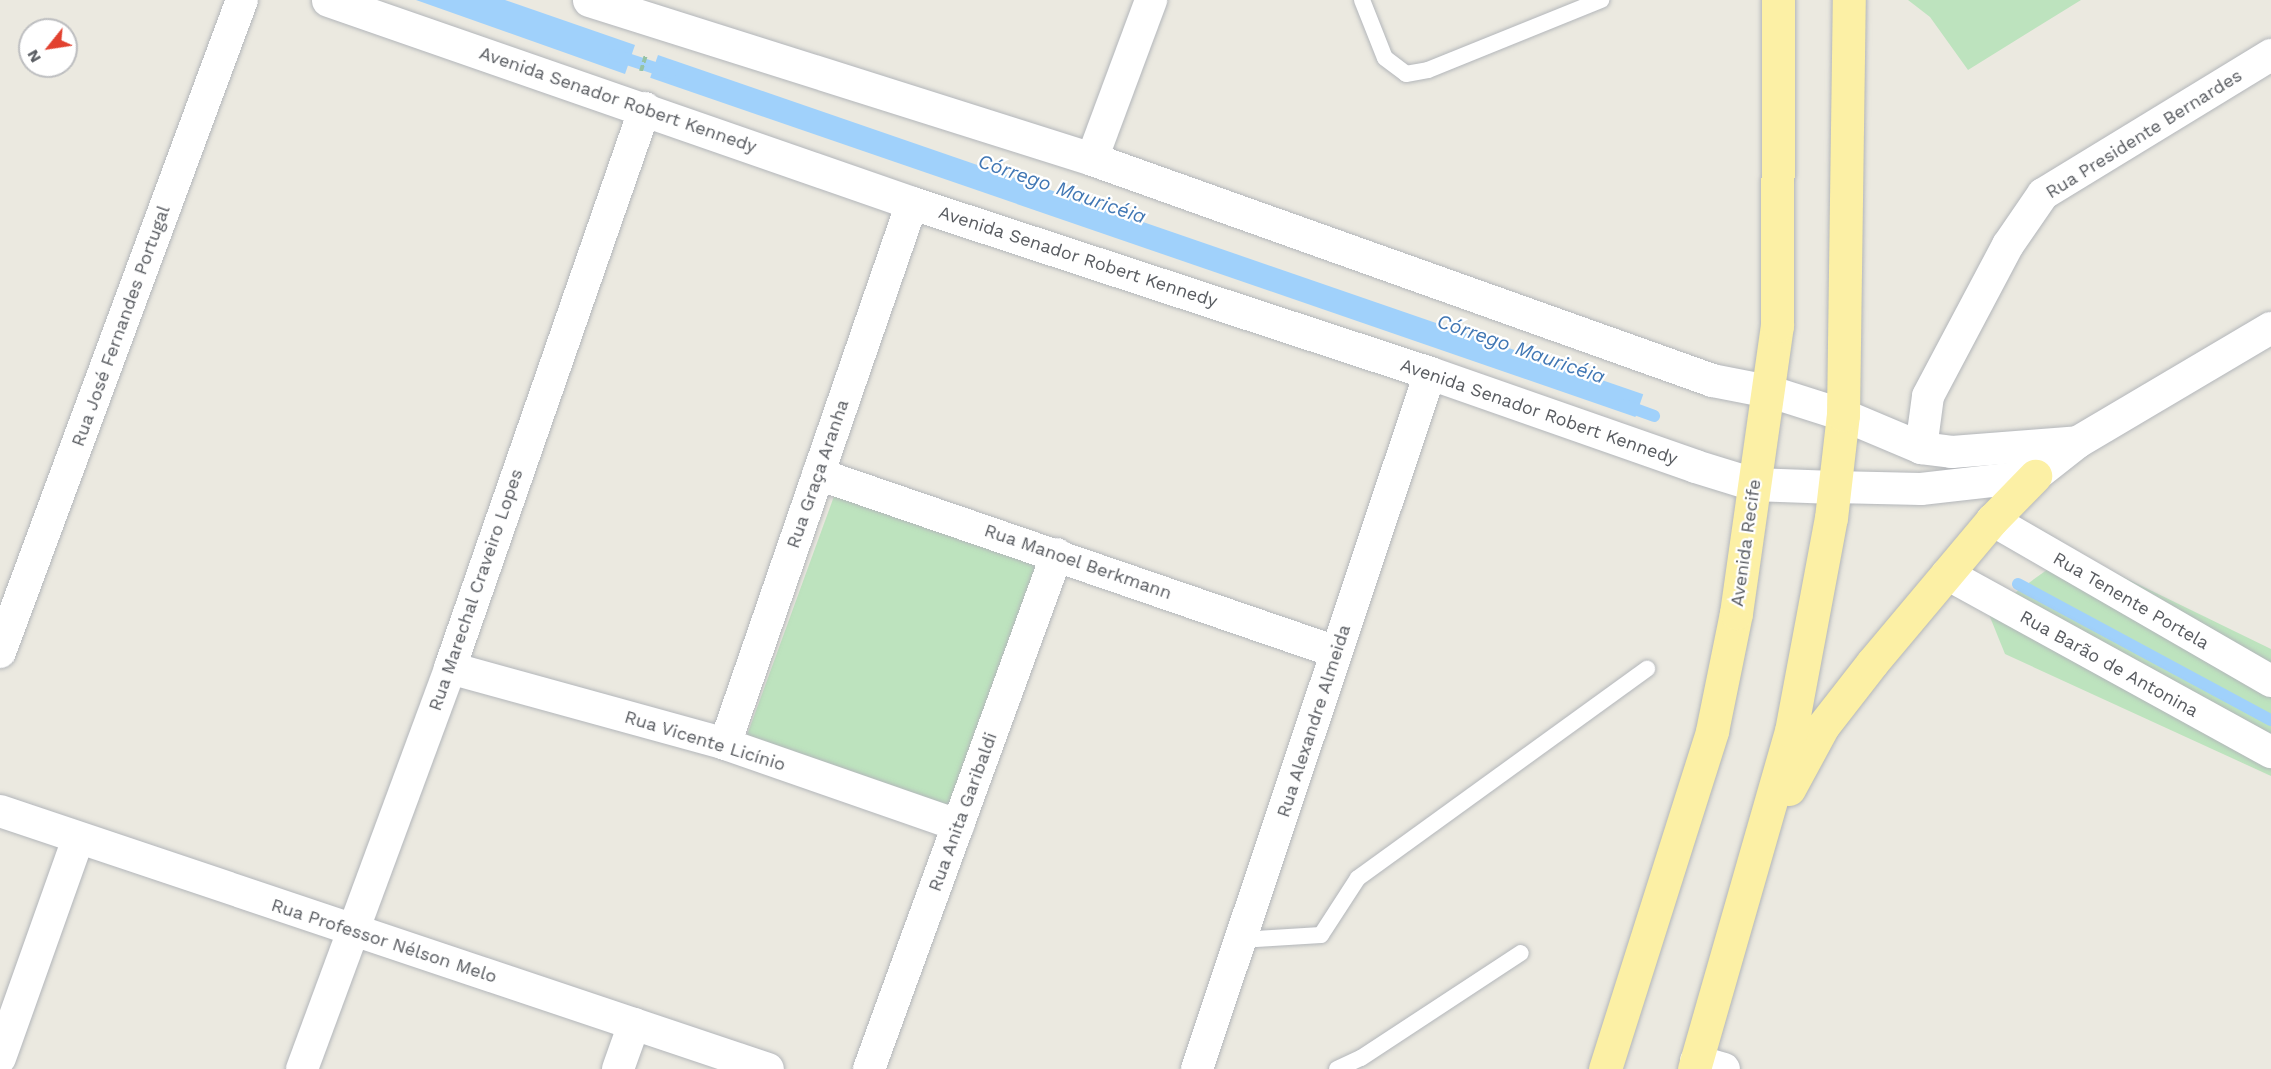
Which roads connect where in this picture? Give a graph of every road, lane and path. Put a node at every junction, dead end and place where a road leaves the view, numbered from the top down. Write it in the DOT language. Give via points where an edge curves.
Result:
graph roads {
  1 [pos="242,0"];
  2 [pos="328,0"];
  3 [pos="589,0"];
  4 [pos="1151,0"];
  5 [pos="1362,0"];
  6 [pos="1601,0"];
  7 [pos="1778,0"];
  8 [pos="1849,0"];
  9 [pos="647,50"];
  10 [pos="2271,55"];
  11 [pos="641,94"];
  12 [pos="1092,159"];
  13 [pos="912,202"];
  14 [pos="2271,328"];
  15 [pos="1430,373"];
  16 [pos="1768,391"];
  17 [pos="1843,415"];
  18 [pos="2078,442"];
  19 [pos="1922,448"];
  20 [pos="818,474"];
  21 [pos="2035,476"];
  22 [pos="1753,484"];
  23 [pos="1834,487"];
  24 [pos="1992,520"];
  25 [pos="1057,554"];
  26 [pos="1947,574"];
  27 [pos="0,652"];
  28 [pos="1336,652"];
  29 [pos="450,668"];
  30 [pos="1647,669"];
  31 [pos="2271,681"];
  32 [pos="725,744"];
  33 [pos="2271,752"];
  34 [pos="0,811"];
  35 [pos="958,825"];
  36 [pos="1764,832"];
  37 [pos="78,839"];
  38 [pos="350,931"];
  39 [pos="1250,937"];
  40 [pos="1521,952"];
  41 [pos="634,1024"];
  42 [pos="0,1058"];
  43 [pos="1705,1066"];
  44 [pos="302,1069"];
  45 [pos="618,1069"];
  46 [pos="768,1069"];
  47 [pos="869,1069"];
  48 [pos="1197,1069"];
  49 [pos="1337,1069"];
  50 [pos="1605,1069"];
  1 -- 27 [label="street, Rua José Fernandes Portugal"];
  2 -- 11 [label="street, Avenida Senador Robert Kennedy"];
  3 -- 12 [label="street"];
  4 -- 12 [label="street"];
  5 -- 6 [label="lane" via="1385,58 1406,74 1428,70"];
  7 -- 16 [label="main road, Avenida Recife" via="1777,326"];
  8 -- 17 [label="main road"];
  9 -- 11 [label="path"];
  10 -- 19 [label="street, Rua Presidente Bernardes" via="2043,194 2008,245 1928,396"];
  11 -- 13 [label="street, Avenida Senador Robert Kennedy"];
  11 -- 29 [label="street, Rua Marechal Craveiro Lopes"];
  12 -- 16 [label="street" via="1712,380"];
  13 -- 15 [label="street, Avenida Senador Robert Kennedy"];
  13 -- 20 [label="street, Rua Graça Aranha"];
  14 -- 18 [label="street"];
  15 -- 22 [label="street, Avenida Senador Robert Kennedy"];
  15 -- 28 [label="street, Rua Alexandre Almeida"];
  16 -- 17 [label="street"];
  16 -- 22 [label="main road, Avenida Recife"];
  17 -- 19 [label="street"];
  17 -- 23 [label="main road"];
  18 -- 19 [label="street" via="1952,452"];
  18 -- 21 [label="street"];
  20 -- 25 [label="street, Rua Manoel Berkmann"];
  20 -- 32 [label="street, Rua Graça Aranha"];
  21 -- 23 [label="street" via="1921,489"];
  21 -- 24 [label="main road"];
  22 -- 23 [label="street, Avenida Senador Robert Kennedy"];
  22 -- 50 [label="main road, Avenida Recife" via="1736,613 1712,731"];
  23 -- 36 [label="main road" via="1821,581 1791,731"];
  24 -- 26 [label="main road"];
  24 -- 31 [label="street, Rua Tenente Portela"];
  25 -- 28 [label="street, Rua Manoel Berkmann"];
  25 -- 35 [label="street, Rua Anita Garibaldi"];
  26 -- 33 [label="street, Rua Barão de Antonina"];
  26 -- 36 [label="main road" via="1824,726"];
  28 -- 39 [label="street, Rua Alexandre Almeida"];
  29 -- 32 [label="street, Rua Vicente Licínio"];
  29 -- 38 [label="street, Rua Marechal Craveiro Lopes"];
  30 -- 39 [label="lane" via="1358,878 1321,935"];
  32 -- 35 [label="street, Rua Vicente Licínio"];
  34 -- 37 [label="street, Rua Professor Nélson Melo"];
  35 -- 47 [label="street, Rua Anita Garibaldi"];
  36 -- 43 [label="main road"];
  37 -- 38 [label="street, Rua Professor Nélson Melo"];
  37 -- 42 [label="street"];
  38 -- 41 [label="street, Rua Professor Nélson Melo"];
  38 -- 44 [label="street, Rua Marechal Craveiro Lopes"];
  39 -- 48 [label="street, Rua Alexandre Almeida"];
  40 -- 49 [label="lane" via="1361,1058"];
  41 -- 45 [label="street"];
  41 -- 46 [label="street, Rua Professor Nélson Melo"];
}
